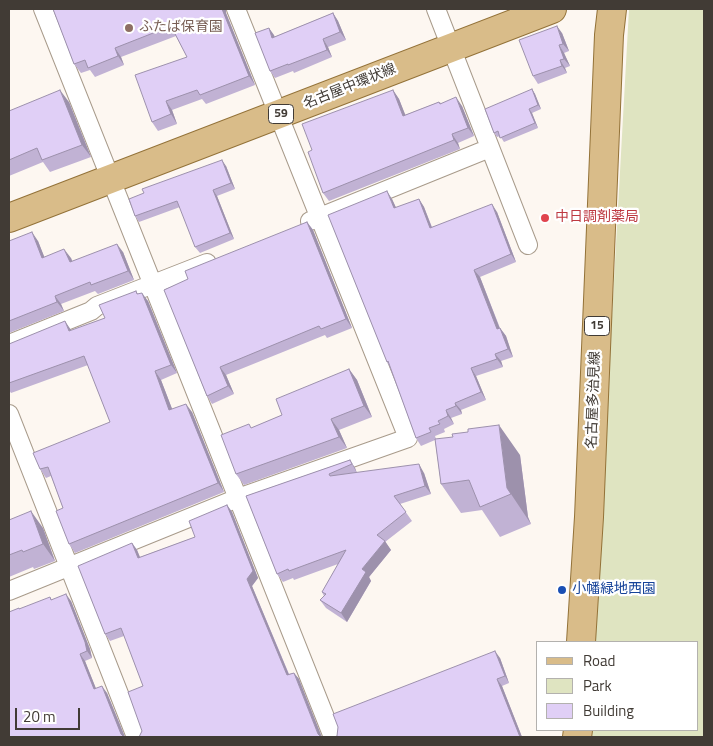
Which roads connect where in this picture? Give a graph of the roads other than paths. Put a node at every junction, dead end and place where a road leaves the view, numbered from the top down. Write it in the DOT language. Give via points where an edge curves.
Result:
graph roads {
  1 [pos="44,9"];
  2 [pos="236,9"];
  3 [pos="436,9"];
  4 [pos="552,9"];
  5 [pos="612,9"];
  6 [pos="450,48"];
  7 [pos="279,115"];
  8 [pos="490,148"];
  9 [pos="110,179"];
  10 [pos="320,217"];
  11 [pos="9,218"];
  12 [pos="294,228"];
  13 [pos="528,245"];
  14 [pos="223,256"];
  15 [pos="153,285"];
  16 [pos="9,344"];
  17 [pos="9,414"];
  18 [pos="238,498"];
  19 [pos="68,566"];
  20 [pos="9,591"];
  21 [pos="581,641"];
  22 [pos="136,737"];
  23 [pos="333,737"];
  1 -- 9 [label="street"];
  2 -- 7 [label="street"];
  3 -- 6 [label="street"];
  4 -- 6 [label="main road, 名古屋中環状線 / 59"];
  5 -- 21 [label="main road, 名古屋多治見線 / 15"];
  6 -- 7 [label="main road, 名古屋中環状線 / 59"];
  6 -- 8 [label="street"];
  7 -- 9 [label="main road, 名古屋中環状線 / 59"];
  7 -- 10 [label="street"];
  8 -- 10 [label="street"];
  8 -- 13 [label="street"];
  9 -- 11 [label="main road, 名古屋中環状線 / 59"];
  9 -- 15 [label="street"];
  10 -- 12 [label="street"];
  10 -- 18 [label="street" via="408,438"];
  14 -- 15 [label="street"];
  15 -- 16 [label="street"];
  15 -- 18 [label="street"];
  17 -- 19 [label="street"];
  18 -- 19 [label="street"];
  18 -- 23 [label="street"];
  19 -- 20 [label="street"];
  19 -- 22 [label="street"];
}
